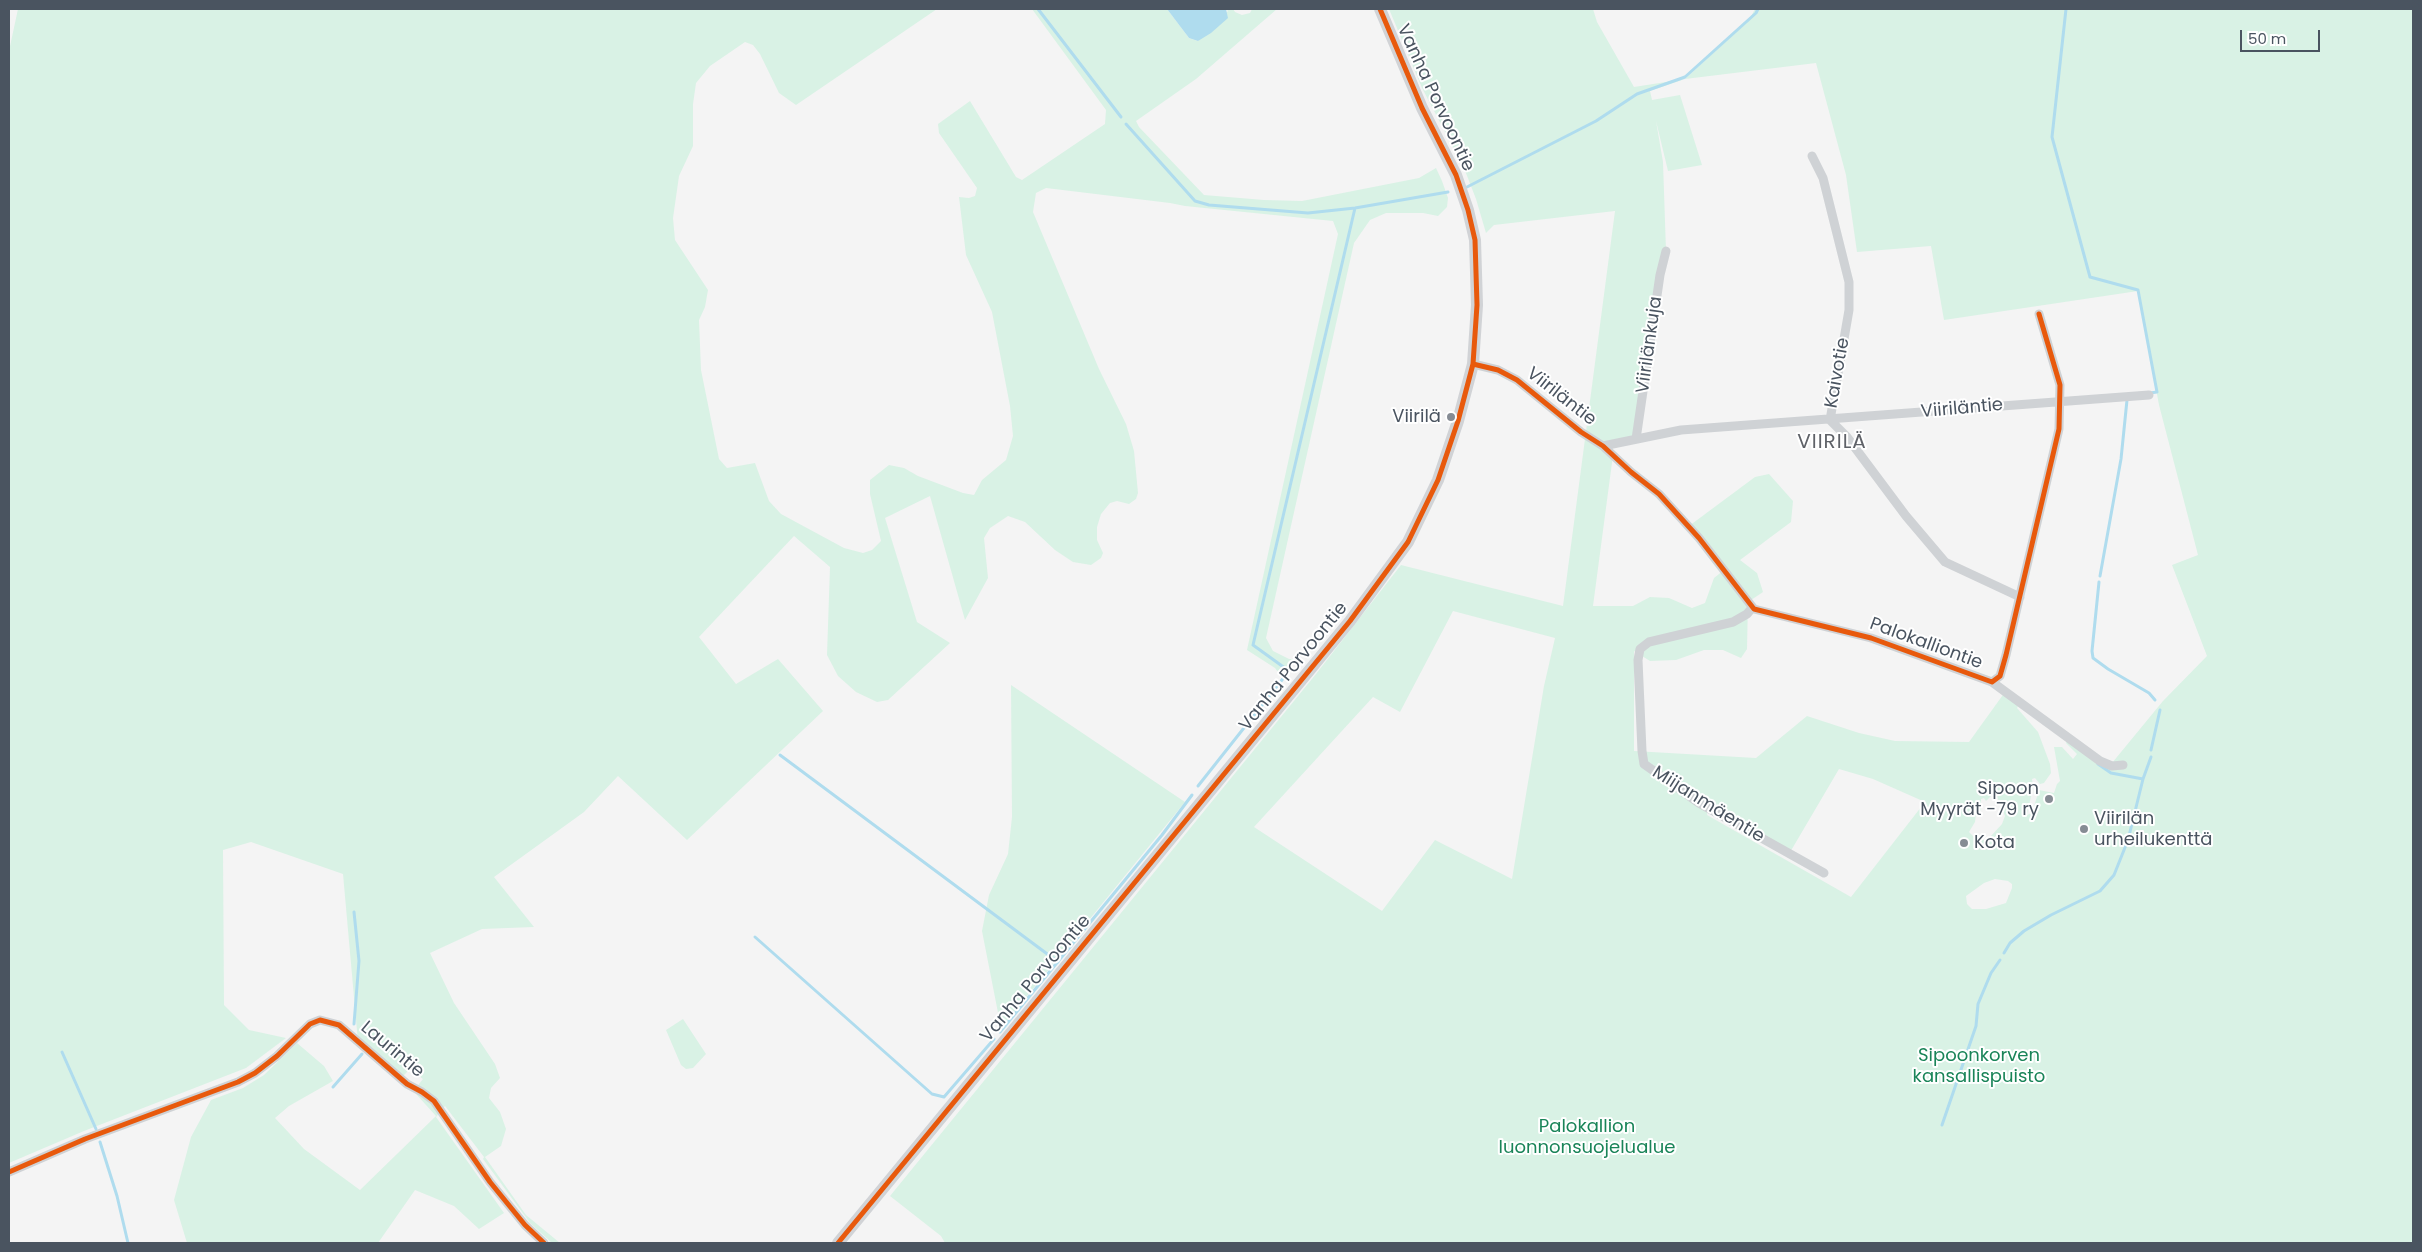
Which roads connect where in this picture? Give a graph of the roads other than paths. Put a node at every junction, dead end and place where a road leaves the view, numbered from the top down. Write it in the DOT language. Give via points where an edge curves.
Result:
graph roads {
  1 [pos="1380,9"];
  2 [pos="1812,156"];
  3 [pos="1666,251"];
  4 [pos="2039,314"];
  5 [pos="1473,364"];
  6 [pos="2149,395"];
  7 [pos="2060,401"];
  8 [pos="1830,420"];
  9 [pos="1636,438"];
  10 [pos="1603,446"];
  11 [pos="2020,597"];
  12 [pos="1752,608"];
  13 [pos="1992,682"];
  14 [pos="2123,765"];
  15 [pos="1824,873"];
  16 [pos="9,1172"];
  17 [pos="544,1243"];
  18 [pos="838,1243"];
  1 -- 5 [label="street, Vanha Porvoontie" via="1422,108 1456,175 1468,210 1477,270"];
  2 -- 8 [label="street, Kaivotie" via="1823,178 1849,282 1849,310"];
  3 -- 9 [label="street, Viirilänkuja"];
  4 -- 7 [label="street, Palokalliontie" via="2056,366"];
  5 -- 10 [label="street, Viiriläntie" via="1498,370 1517,380"];
  5 -- 18 [label="street, Vanha Porvoontie" via="1438,480 1408,542 1326,651"];
  6 -- 7 [label="street, Viiriläntie"];
  7 -- 8 [label="street, Viiriläntie"];
  7 -- 11 [label="street, Palokalliontie" via="2059,429"];
  8 -- 9 [label="street, Viiriläntie" via="1681,430"];
  8 -- 11 [label="street, Kaivotie" via="1945,562"];
  9 -- 10 [label="street, Viiriläntie"];
  10 -- 12 [label="street" via="1665,500 1699,538"];
  11 -- 13 [label="street, Palokalliontie" via="2000,676"];
  12 -- 13 [label="street, Palokalliontie" via="1871,638"];
  12 -- 15 [label="street, Miijanmäentie" via="1733,622 1649,642 1640,649 1644,764 1699,803"];
  13 -- 14 [label="street, Palokalliontie" via="2100,760 2112,766"];
  16 -- 17 [label="street, Laurintie" via="238,1082 278,1056 310,1024 320,1020 339,1025 407,1084 434,1101 490,1182 520,1220"];
}
